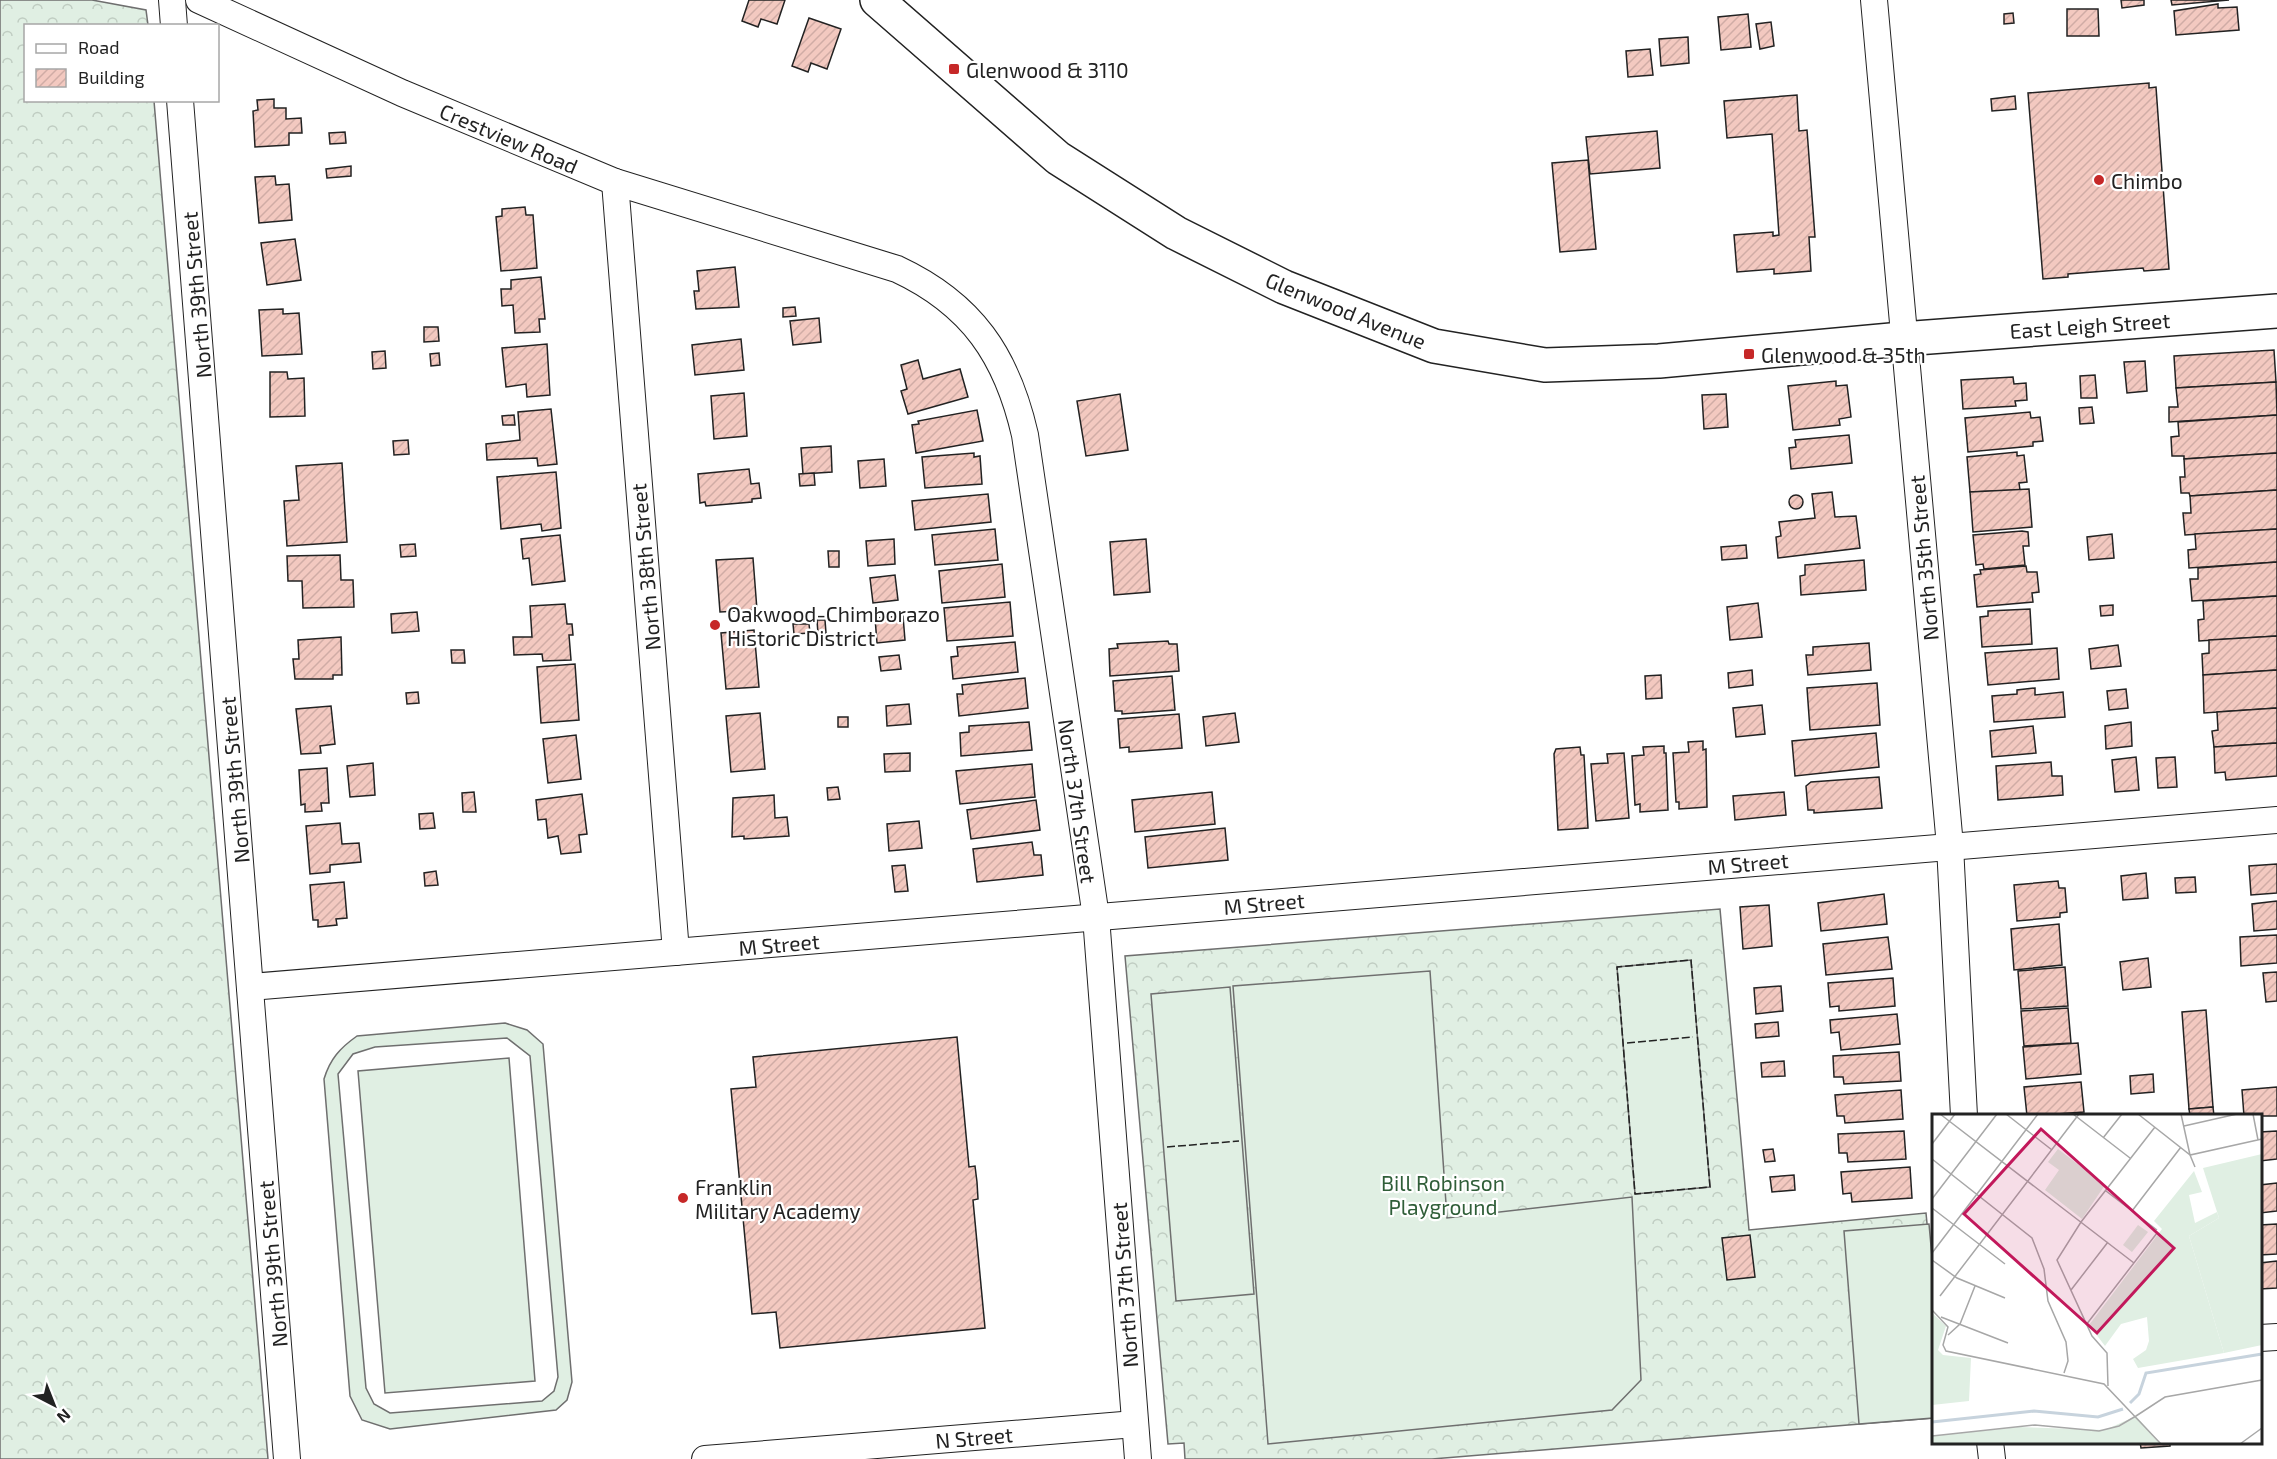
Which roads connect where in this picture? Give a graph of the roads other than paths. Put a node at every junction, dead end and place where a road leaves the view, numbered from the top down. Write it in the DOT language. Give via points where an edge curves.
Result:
graph roads {
  1 [pos="172,0"];
  2 [pos="199,0"];
  3 [pos="877,0"];
  4 [pos="1874,0"];
  5 [pos="174,24"];
  6 [pos="180,102"];
  7 [pos="615,182"];
  8 [pos="829,247"];
  9 [pos="2277,311"];
  10 [pos="1902,339"];
  11 [pos="2277,820"];
  12 [pos="1950,846"];
  13 [pos="1096,916"];
  14 [pos="676,952"];
  15 [pos="250,987"];
  16 [pos="1964,1114"];
  17 [pos="2277,1337"];
  18 [pos="2262,1338"];
  19 [pos="1135,1424"];
  20 [pos="1990,1444"];
  21 [pos="287,1459"];
  22 [pos="712,1459"];
  23 [pos="1138,1459"];
  24 [pos="1992,1459"];
  1 -- 5 [label="street"];
  2 -- 7 [label="street, Crestview Road" via="402,93"];
  3 -- 10 [label="street, Glenwood Avenue" via="1058,158 1176,233 1284,287 1434,346 1545,365 1659,361"];
  4 -- 10 [label="street, North 35th Street"];
  6 -- 15 [label="street, North 39th Street"];
  7 -- 8 [label="street, Crestview Road"];
  7 -- 14 [label="street, North 38th Street"];
  8 -- 13 [label="street, North 37th Street" via="897,269 952,301 975,324 1009,380 1025,435"];
  9 -- 10 [label="street, East Leigh Street"];
  10 -- 12 [label="street, North 35th Street"];
  11 -- 12 [label="street, M Street"];
  12 -- 13 [label="street, M Street"];
  12 -- 16 [label="street, North 35th Street"];
  13 -- 14 [label="street, M Street"];
  13 -- 19 [label="street, North 37th Street"];
  14 -- 15 [label="street, M Street"];
  15 -- 21 [label="street, North 39th Street"];
  17 -- 18 [label="street"];
  19 -- 22 [label="street, N Street"];
  19 -- 23 [label="street, North 37th Street"];
  20 -- 24 [label="street"];
}
